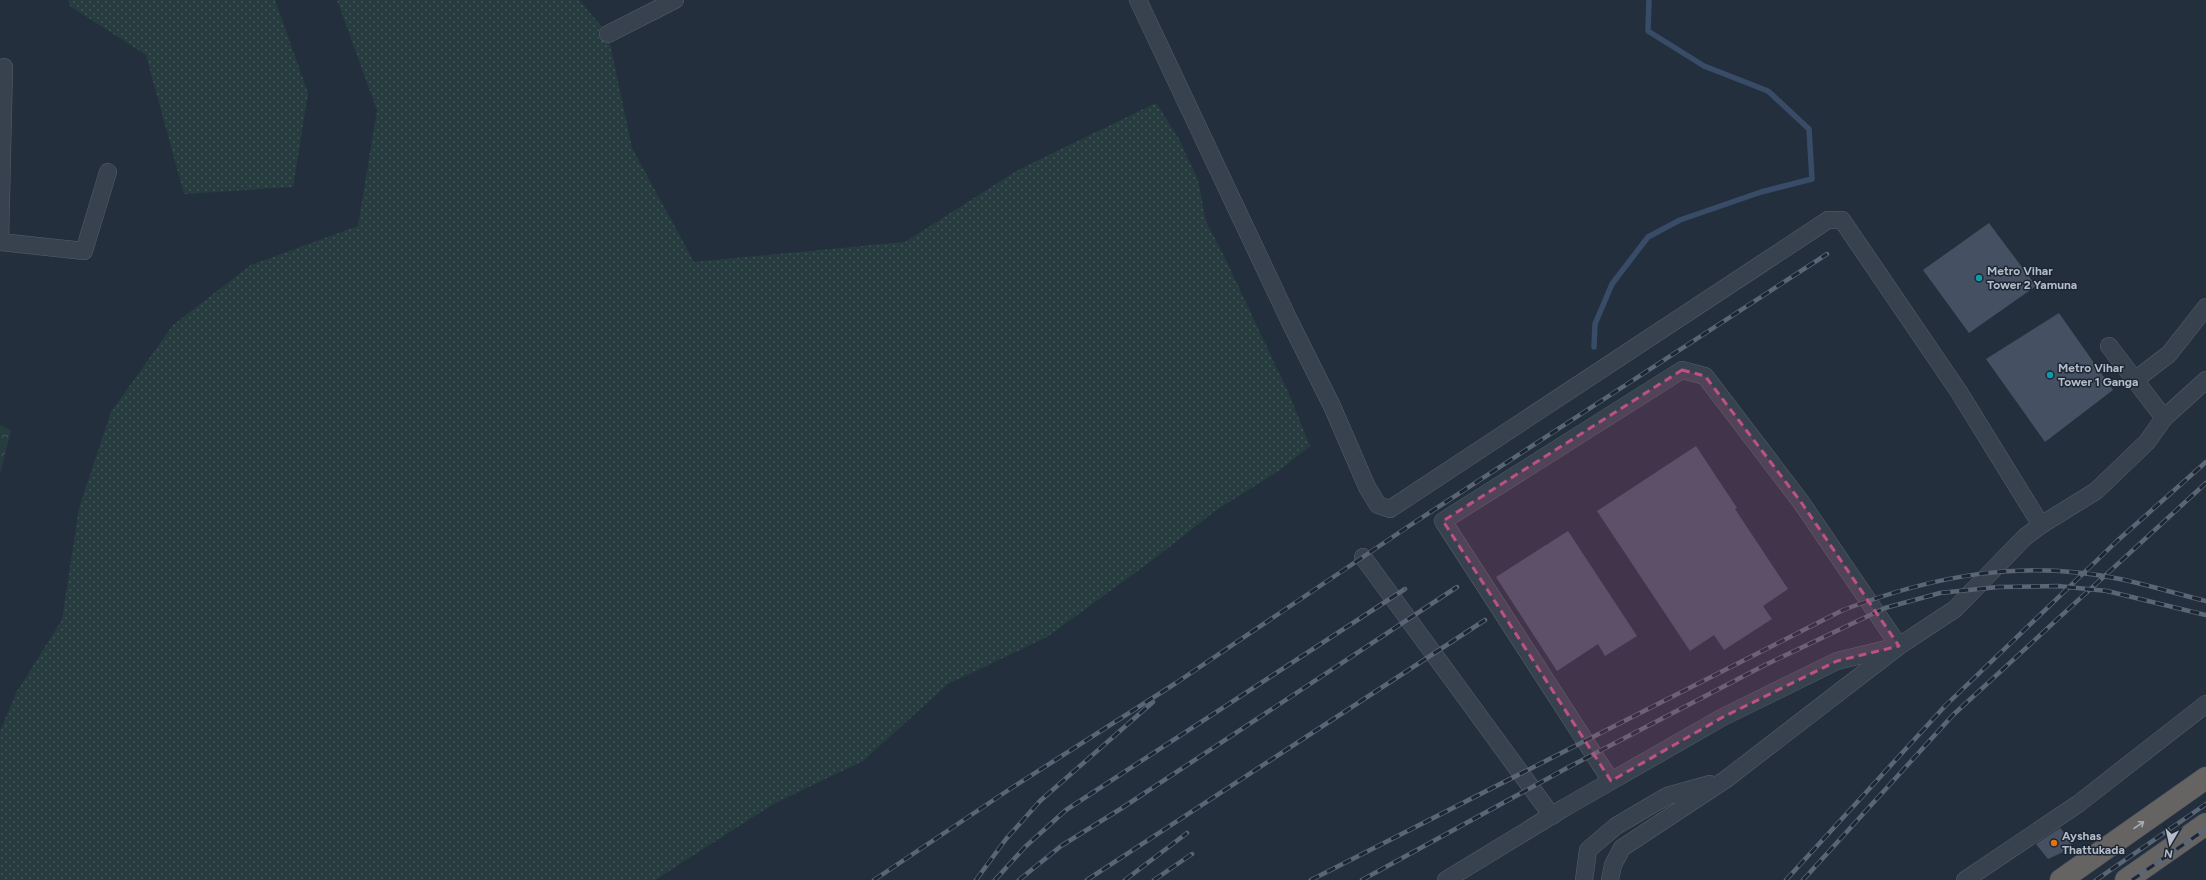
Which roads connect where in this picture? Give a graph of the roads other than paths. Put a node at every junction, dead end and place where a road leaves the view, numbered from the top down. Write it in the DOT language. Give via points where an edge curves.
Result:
graph roads {
  1 [pos="675,0"];
  2 [pos="1138,0"];
  3 [pos="608,34"];
  4 [pos="4,67"];
  5 [pos="108,172"];
  6 [pos="2206,307"];
  7 [pos="2109,346"];
  8 [pos="2135,380"];
  9 [pos="2206,380"];
  10 [pos="2164,418"];
  11 [pos="2041,524"];
  12 [pos="1363,557"];
  13 [pos="1899,646"];
  14 [pos="2206,704"];
  15 [pos="2206,778"];
  16 [pos="1725,780"];
  17 [pos="1611,782"];
  18 [pos="1552,816"];
  19 [pos="2206,824"];
  20 [pos="1446,880"];
  21 [pos="1584,880"];
  22 [pos="1610,880"];
  23 [pos="1965,880"];
  24 [pos="2061,880"];
  25 [pos="2126,880"];
  1 -- 3 [label="street"];
  2 -- 11 [label="street" via="1332,406 1366,487 1378,505 1390,509 1828,220 1842,220 1959,392"];
  4 -- 5 [label="street" via="0,242 84,251"];
  6 -- 8 [label="street" via="2169,354"];
  7 -- 8 [label="street"];
  8 -- 10 [label="street"];
  9 -- 10 [label="street"];
  10 -- 11 [label="street" via="2147,442 2096,491"];
  11 -- 13 [label="street" via="2025,537 1955,609"];
  12 -- 18 [label="street"];
  13 -- 16 [label="street"];
  13 -- 17 [label="street" via="1837,661 1723,717"];
  13 -- 17 [label="street" via="1801,502 1705,376 1682,370 1443,521"];
  14 -- 23 [label="street" via="2078,804"];
  24 -- 15 [label="highway, one-way"];
  16 -- 21 [label="street" via="1667,796 1616,826 1588,850"];
  16 -- 22 [label="street" via="1622,848 1613,865"];
  17 -- 18 [label="street"];
  18 -- 20 [label="street"];
  19 -- 25 [label="highway"];
}
